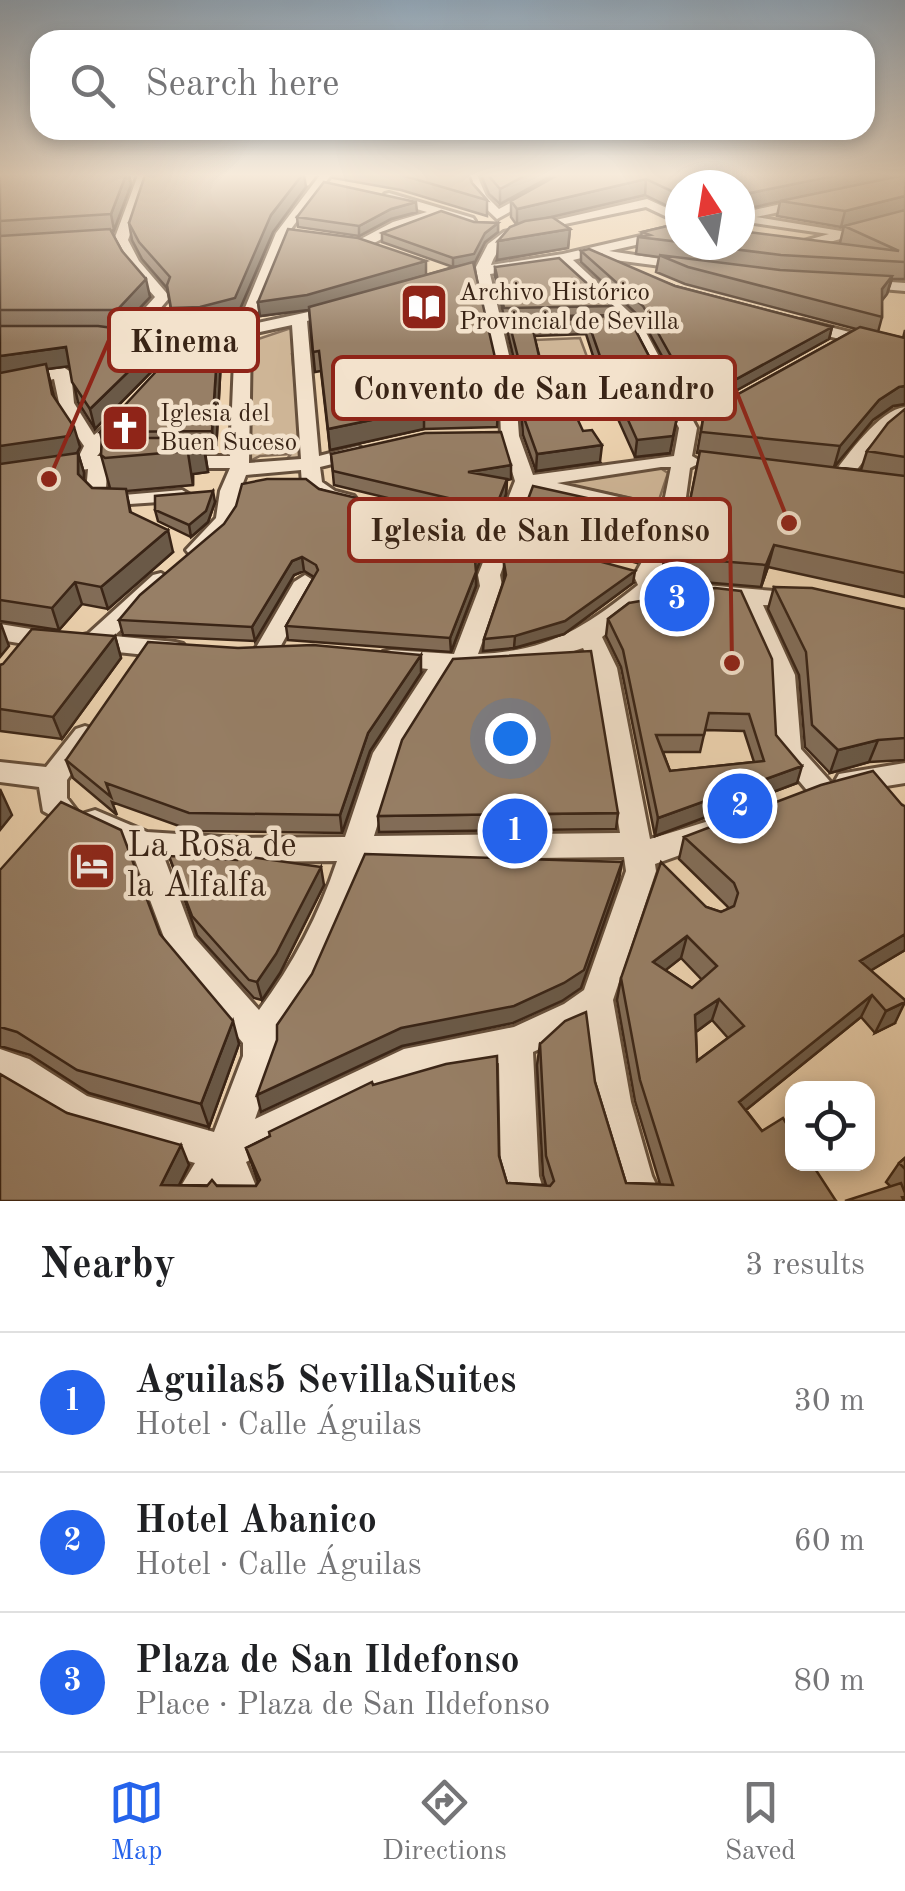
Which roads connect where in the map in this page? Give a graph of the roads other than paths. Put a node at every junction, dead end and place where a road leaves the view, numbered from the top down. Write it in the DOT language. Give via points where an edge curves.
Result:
graph roads {
  1 [pos="124,231"];
  2 [pos="383,231"];
  3 [pos="502,231"];
  4 [pos="560,231"];
  5 [pos="836,231"];
  6 [pos="856,231"];
  7 [pos="282,233"];
  8 [pos="849,233"];
  9 [pos="302,235"];
  10 [pos="665,235"];
  11 [pos="121,238"];
  12 [pos="98,240"];
  13 [pos="755,243"];
  14 [pos="380,251"];
  15 [pos="602,253"];
  16 [pos="563,258"];
  17 [pos="482,270"];
  18 [pos="705,270"];
  19 [pos="433,274"];
  20 [pos="649,278"];
  21 [pos="841,283"];
  22 [pos="905,287"];
  23 [pos="344,308"];
  24 [pos="784,320"];
  25 [pos="298,322"];
  26 [pos="632,323"];
  27 [pos="600,324"];
  28 [pos="160,337"];
  29 [pos="242,341"];
  30 [pos="905,351"];
  31 [pos="0,385"];
  32 [pos="140,400"];
  33 [pos="902,412"];
  34 [pos="383,446"];
  35 [pos="92,458"];
  36 [pos="682,461"];
  37 [pos="309,464"];
  38 [pos="711,464"];
  39 [pos="0,477"];
  40 [pos="840,478"];
  41 [pos="224,482"];
  42 [pos="525,482"];
  43 [pos="144,500"];
  44 [pos="365,504"];
  45 [pos="672,515"];
  46 [pos="144,526"];
  47 [pos="641,578"];
  48 [pos="305,582"];
  49 [pos="748,598"];
  50 [pos="825,602"];
  51 [pos="0,632"];
  52 [pos="589,634"];
  53 [pos="32,640"];
  54 [pos="94,642"];
  55 [pos="145,648"];
  56 [pos="299,651"];
  57 [pos="203,652"];
  58 [pos="371,656"];
  59 [pos="454,664"];
  60 [pos="10,665"];
  61 [pos="129,671"];
  62 [pos="100,714"];
  63 [pos="0,772"];
  64 [pos="905,773"];
  65 [pos="870,776"];
  66 [pos="53,778"];
  67 [pos="821,787"];
  68 [pos="789,801"];
  69 [pos="894,804"];
  70 [pos="63,811"];
  71 [pos="741,821"];
  72 [pos="40,833"];
  73 [pos="144,844"];
  74 [pos="358,846"];
  75 [pos="642,849"];
  76 [pos="674,879"];
  77 [pos="596,1000"];
  78 [pos="260,1037"];
  79 [pos="516,1043"];
  80 [pos="0,1066"];
  81 [pos="224,1153"];
  82 [pos="192,1201"];
  83 [pos="243,1201"];
  84 [pos="528,1201"];
  85 [pos="645,1201"];
  1 -- 11 [label="street"];
  2 -- 14 [label="street" via="356,243"];
  3 -- 17 [label="street"];
  4 -- 15 [label="street"];
  5 -- 8 [label="street"];
  6 -- 8 [label="street"];
  7 -- 9 [label="street"];
  7 -- 29 [label="street"];
  8 -- 13 [label="street" via="790,249"];
  10 -- 15 [label="street"];
  11 -- 12 [label="street"];
  11 -- 28 [label="street" via="133,264 163,297 119,335"];
  15 -- 16 [label="street"];
  15 -- 18 [label="street"];
  15 -- 20 [label="street"];
  16 -- 17 [label="street"];
  16 -- 26 [label="street"];
  17 -- 19 [label="street"];
  17 -- 42 [label="street" via="502,326 502,436"];
  21 -- 22 [label="street"];
  23 -- 25 [label="street"];
  24 -- 30 [label="street" via="841,343"];
  25 -- 29 [label="street"];
  25 -- 37 [label="street"];
  26 -- 27 [label="street"];
  26 -- 36 [label="street" via="696,424"];
  28 -- 29 [label="street"];
  28 -- 29 [label="street" via="185,351"];
  29 -- 41 [label="street"];
  31 -- 35 [label="street" via="63,372 65,406"];
  32 -- 35 [label="street"];
  33 -- 40 [label="street"];
  34 -- 37 [label="street"];
  35 -- 39 [label="street"];
  35 -- 41 [label="street"];
  35 -- 43 [label="street" via="100,498"];
  36 -- 38 [label="street"];
  36 -- 42 [label="street"];
  36 -- 45 [label="street"];
  37 -- 41 [label="street"];
  37 -- 44 [label="street" via="312,484"];
  41 -- 43 [label="street"];
  41 -- 54 [label="street" via="226,520 188,547"];
  42 -- 45 [label="street"];
  42 -- 59 [label="street" via="489,574 491,586"];
  43 -- 46 [label="street"];
  45 -- 47 [label="street"];
  47 -- 49 [label="street"];
  47 -- 52 [label="street"];
  48 -- 56 [label="street" via="254,653"];
  49 -- 50 [label="street"];
  49 -- 67 [label="street" via="783,675 788,752"];
  51 -- 53 [label="street"];
  52 -- 59 [label="street" via="515,660"];
  52 -- 75 [label="street" via="605,668"];
  53 -- 54 [label="street"];
  53 -- 60 [label="street"];
  54 -- 55 [label="street"];
  55 -- 57 [label="street"];
  55 -- 61 [label="street"];
  58 -- 59 [label="street"];
  59 -- 74 [label="street" via="386,752"];
  62 -- 66 [label="street"];
  63 -- 66 [label="street"];
  64 -- 65 [label="street"];
  65 -- 67 [label="street"];
  65 -- 69 [label="street"];
  66 -- 70 [label="street" via="53,803"];
  67 -- 68 [label="street"];
  70 -- 72 [label="street"];
  70 -- 73 [label="street"];
  71 -- 75 [label="street"];
  73 -- 74 [label="street" via="239,850"];
  73 -- 78 [label="street" via="182,946"];
  74 -- 75 [label="street"];
  74 -- 78 [label="street" via="300,979"];
  75 -- 76 [label="street"];
  75 -- 77 [label="street" via="641,872"];
  77 -- 79 [label="street"];
  77 -- 85 [label="street" via="612,1102"];
  78 -- 81 [label="street" via="260,1056"];
  79 -- 81 [label="street" via="404,1066"];
  79 -- 84 [label="street" via="520,1176"];
  80 -- 81 [label="street" via="78,1112"];
  81 -- 82 [label="street"];
  81 -- 83 [label="street"];
}
